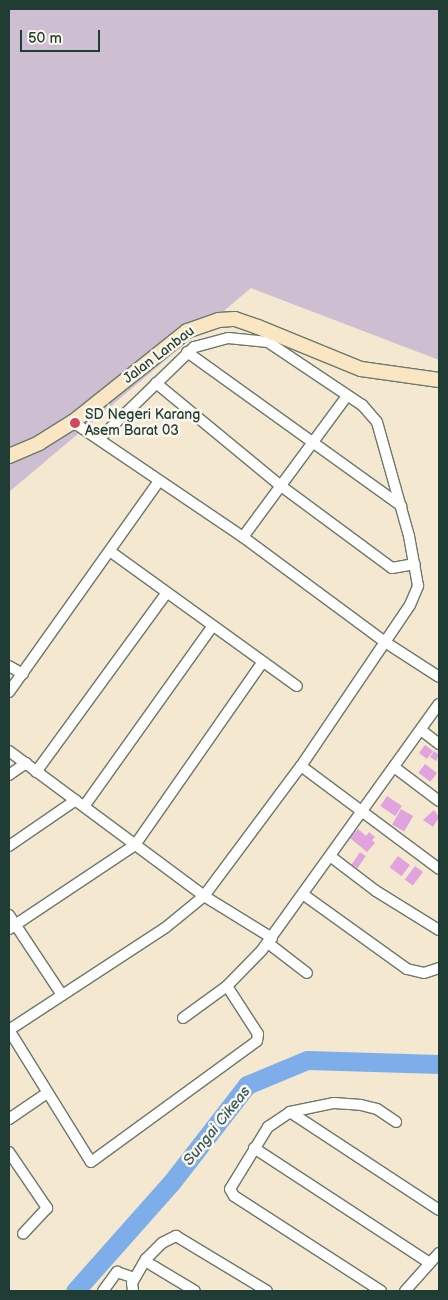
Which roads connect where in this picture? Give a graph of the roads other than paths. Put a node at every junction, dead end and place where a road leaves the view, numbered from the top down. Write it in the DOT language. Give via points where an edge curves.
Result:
graph roads {
  1 [pos="187,352"];
  2 [pos="439,380"];
  3 [pos="156,382"];
  4 [pos="347,396"];
  5 [pos="73,422"];
  6 [pos="100,438"];
  7 [pos="312,444"];
  8 [pos="9,456"];
  9 [pos="159,480"];
  10 [pos="281,486"];
  11 [pos="401,506"];
  12 [pos="243,537"];
  13 [pos="111,552"];
  14 [pos="415,564"];
  15 [pos="166,594"];
  16 [pos="212,627"];
  17 [pos="385,642"];
  18 [pos="262,664"];
  19 [pos="9,666"];
  20 [pos="23,674"];
  21 [pos="439,677"];
  22 [pos="297,686"];
  23 [pos="9,692"];
  24 [pos="439,704"];
  25 [pos="421,730"];
  26 [pos="439,744"];
  27 [pos="9,750"];
  28 [pos="26,763"];
  29 [pos="301,766"];
  30 [pos="394,767"];
  31 [pos="36,772"];
  32 [pos="9,775"];
  33 [pos="439,801"];
  34 [pos="80,802"];
  35 [pos="362,813"];
  36 [pos="135,845"];
  37 [pos="9,846"];
  38 [pos="330,856"];
  39 [pos="439,869"];
  40 [pos="304,895"];
  41 [pos="204,896"];
  42 [pos="9,915"];
  43 [pos="12,926"];
  44 [pos="439,930"];
  45 [pos="270,940"];
  46 [pos="439,968"];
  47 [pos="307,973"];
  48 [pos="227,986"];
  49 [pos="62,995"];
  50 [pos="183,1018"];
  51 [pos="9,1030"];
  52 [pos="47,1093"];
  53 [pos="290,1112"];
  54 [pos="9,1119"];
  55 [pos="396,1122"];
  56 [pos="254,1148"];
  57 [pos="9,1152"];
  58 [pos="439,1210"];
  59 [pos="23,1234"];
  60 [pos="439,1253"];
  61 [pos="145,1261"];
  62 [pos="430,1263"];
  63 [pos="134,1278"];
  64 [pos="103,1291"];
  65 [pos="133,1291"];
  66 [pos="195,1291"];
  67 [pos="267,1291"];
  68 [pos="381,1291"];
  69 [pos="406,1291"];
  1 -- 3 [label="street"];
  1 -- 4 [label="street" via="228,338 257,339 281,349"];
  1 -- 7 [label="street"];
  2 -- 5 [label="street, Jalan Lanbau" via="361,369 235,319 219,320 187,331"];
  3 -- 6 [label="street"];
  3 -- 10 [label="street"];
  4 -- 7 [label="street"];
  4 -- 11 [label="street" via="377,422"];
  5 -- 6 [label="street"];
  5 -- 8 [label="street, Jalan Lanbau" via="39,443"];
  6 -- 9 [label="street"];
  7 -- 10 [label="street"];
  7 -- 11 [label="street"];
  9 -- 12 [label="street"];
  9 -- 13 [label="street"];
  10 -- 12 [label="street"];
  10 -- 14 [label="street" via="392,568"];
  11 -- 14 [label="street"];
  12 -- 17 [label="street"];
  13 -- 15 [label="street"];
  13 -- 20 [label="street"];
  14 -- 17 [label="street" via="415,596"];
  15 -- 16 [label="street"];
  15 -- 31 [label="street"];
  16 -- 18 [label="street"];
  16 -- 34 [label="street"];
  17 -- 21 [label="street"];
  17 -- 29 [label="street"];
  18 -- 22 [label="street"];
  18 -- 36 [label="street"];
  19 -- 20 [label="street"];
  20 -- 23 [label="street"];
  24 -- 25 [label="street"];
  25 -- 26 [label="street"];
  25 -- 30 [label="street"];
  27 -- 28 [label="street"];
  28 -- 31 [label="street"];
  28 -- 32 [label="street"];
  29 -- 35 [label="street"];
  29 -- 41 [label="street"];
  30 -- 33 [label="street"];
  30 -- 35 [label="street"];
  31 -- 34 [label="street"];
  34 -- 36 [label="street"];
  34 -- 37 [label="street"];
  35 -- 38 [label="street"];
  35 -- 39 [label="street"];
  36 -- 41 [label="street"];
  36 -- 43 [label="street"];
  38 -- 40 [label="street"];
  38 -- 44 [label="street" via="376,891"];
  40 -- 45 [label="street"];
  40 -- 46 [label="street" via="407,969 424,973"];
  41 -- 45 [label="street"];
  41 -- 49 [label="street" via="175,921"];
  42 -- 43 [label="street"];
  43 -- 49 [label="street"];
  45 -- 47 [label="street"];
  45 -- 48 [label="street"];
  48 -- 50 [label="street"];
  48 -- 52 [label="street" via="258,1034 257,1041 95,1161 88,1159"];
  49 -- 51 [label="street"];
  51 -- 52 [label="street"];
  52 -- 54 [label="street"];
  53 -- 55 [label="street" via="334,1103 361,1105"];
  53 -- 56 [label="street" via="268,1127"];
  53 -- 58 [label="street"];
  56 -- 62 [label="street"];
  56 -- 68 [label="street" via="230,1186 231,1193"];
  57 -- 59 [label="street" via="47,1208"];
  60 -- 62 [label="street"];
  61 -- 63 [label="street"];
  61 -- 66 [label="street"];
  61 -- 67 [label="street" via="162,1243 176,1236"];
  62 -- 69 [label="street"];
  63 -- 64 [label="street" via="117,1272"];
  63 -- 65 [label="street"];
}
